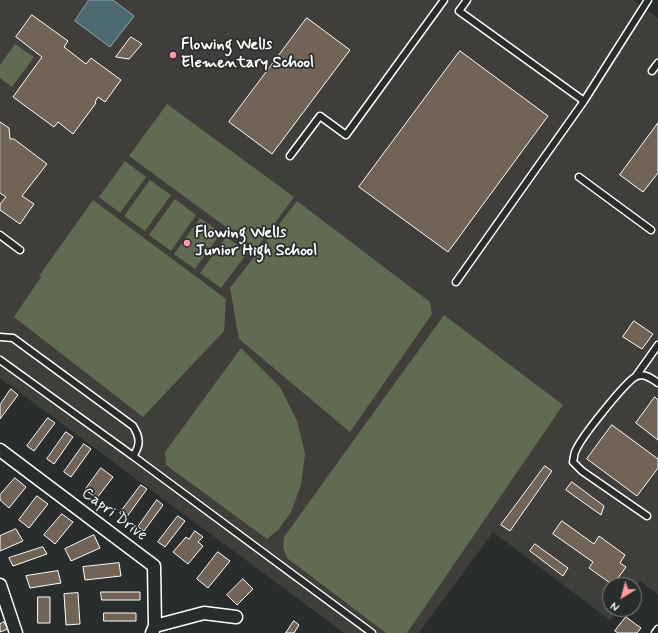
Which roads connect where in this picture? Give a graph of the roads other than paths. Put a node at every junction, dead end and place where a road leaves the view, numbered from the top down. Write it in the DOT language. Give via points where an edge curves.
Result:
graph roads {
  1 [pos="444,0"];
  2 [pos="467,0"];
  3 [pos="648,0"];
  4 [pos="658,63"];
  5 [pos="652,71"];
  6 [pos="584,101"];
  7 [pos="290,156"];
  8 [pos="580,177"];
  9 [pos="652,230"];
  10 [pos="0,235"];
  11 [pos="20,250"];
  12 [pos="456,282"];
  13 [pos="0,337"];
  14 [pos="658,345"];
  15 [pos="0,360"];
  16 [pos="636,376"];
  17 [pos="658,383"];
  18 [pos="0,450"];
  19 [pos="133,456"];
  20 [pos="647,516"];
  21 [pos="0,585"];
  22 [pos="236,617"];
  23 [pos="658,629"];
  24 [pos="154,630"];
  25 [pos="16,633"];
  26 [pos="372,633"];
  27 [pos="655,633"];
  1 -- 7 [label="lane" via="346,135 320,116"];
  2 -- 6 [label="lane" via="459,11"];
  3 -- 6 [label="lane"];
  4 -- 5 [label="lane"];
  6 -- 12 [label="lane"];
  8 -- 9 [label="lane"];
  10 -- 11 [label="lane"];
  13 -- 19 [label="lane" via="13,338 133,426 139,436 138,448"];
  14 -- 16 [label="lane"];
  15 -- 19 [label="lane"];
  16 -- 17 [label="lane" via="648,376"];
  16 -- 20 [label="lane" via="592,424 576,450 573,462"];
  18 -- 24 [label="street, Capri Drive" via="154,566"];
  19 -- 26 [label="lane"];
  21 -- 25 [label="street"];
  22 -- 24 [label="street" via="204,613"];
  23 -- 27 [label="lane"];
}
